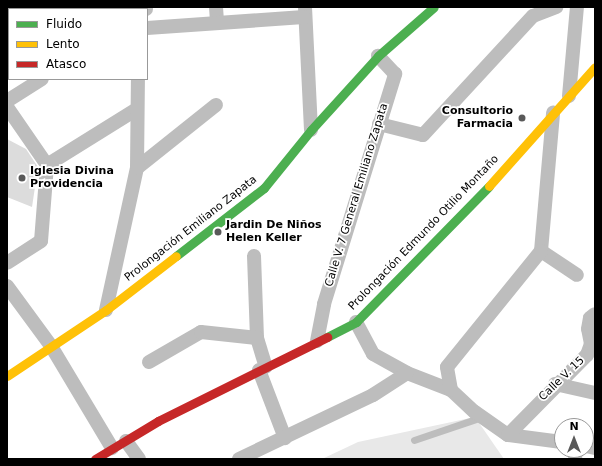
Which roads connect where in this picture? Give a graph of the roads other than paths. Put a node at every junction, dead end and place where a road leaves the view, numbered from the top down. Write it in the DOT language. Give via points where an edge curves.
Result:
graph roads {
  1 [pos="216,7"];
  2 [pos="434,7"];
  3 [pos="556,7"];
  4 [pos="577,7"];
  5 [pos="305,12"];
  6 [pos="217,23"];
  7 [pos="148,24"];
  8 [pos="378,56"];
  9 [pos="595,67"];
  10 [pos="40,80"];
  11 [pos="138,80"];
  12 [pos="569,96"];
  13 [pos="7,102"];
  14 [pos="216,105"];
  15 [pos="7,107"];
  16 [pos="137,109"];
  17 [pos="554,113"];
  18 [pos="379,124"];
  19 [pos="311,130"];
  20 [pos="47,165"];
  21 [pos="137,168"];
  22 [pos="540,251"];
  23 [pos="254,256"];
  24 [pos="7,263"];
  25 [pos="577,275"];
  26 [pos="7,286"];
  27 [pos="106,310"];
  28 [pos="595,314"];
  29 [pos="356,322"];
  30 [pos="257,338"];
  31 [pos="317,341"];
  32 [pos="51,346"];
  33 [pos="149,362"];
  34 [pos="262,369"];
  35 [pos="407,372"];
  36 [pos="7,376"];
  37 [pos="555,384"];
  38 [pos="451,390"];
  39 [pos="595,393"];
  40 [pos="482,417"];
  41 [pos="508,435"];
  42 [pos="285,438"];
  43 [pos="414,440"];
  44 [pos="554,441"];
  45 [pos="119,448"];
  46 [pos="95,459"];
  47 [pos="139,459"];
  48 [pos="239,459"];
  1 -- 6 [label="street"];
  2 -- 8 [label="street, Prolongación Emiliano Zapata"];
  3 -- 18 [label="street" via="533,16 423,135"];
  4 -- 12 [label="street"];
  5 -- 6 [label="street"];
  5 -- 19 [label="street"];
  6 -- 7 [label="street"];
  8 -- 18 [label="street, Calle V. 7 General Emiliano Zapata" via="395,74"];
  8 -- 19 [label="street, Prolongación Emiliano Zapata"];
  9 -- 12 [label="street, Prolongación Edmundo Otilio Montaño"];
  10 -- 13 [label="street"];
  11 -- 16 [label="street"];
  12 -- 17 [label="street, Prolongación Edmundo Otilio Montaño"];
  14 -- 21 [label="street"];
  15 -- 20 [label="street"];
  16 -- 20 [label="street"];
  16 -- 21 [label="street"];
  17 -- 22 [label="street"];
  17 -- 29 [label="street, Prolongación Edmundo Otilio Montaño" via="468,208"];
  18 -- 31 [label="street, Calle V. 7 General Emiliano Zapata" via="324,304"];
  19 -- 27 [label="street, Prolongación Emiliano Zapata" via="264,188"];
  20 -- 24 [label="street" via="42,240"];
  21 -- 27 [label="street"];
  22 -- 25 [label="street"];
  22 -- 38 [label="street" via="447,367"];
  23 -- 30 [label="street"];
  26 -- 32 [label="street"];
  27 -- 32 [label="street, Prolongación Emiliano Zapata"];
  28 -- 37 [label="street, Calle V. 15" via="590,318 588,329 591,344 587,355"];
  29 -- 31 [label="street, Prolongación Edmundo Otilio Montaño"];
  29 -- 35 [label="street" via="373,354"];
  30 -- 33 [label="street" via="201,332"];
  30 -- 34 [label="street"];
  31 -- 34 [label="street, Prolongación Edmundo Otilio Montaño"];
  32 -- 36 [label="street, Prolongación Emiliano Zapata"];
  32 -- 45 [label="street"];
  34 -- 42 [label="street"];
  34 -- 45 [label="street, Prolongación Edmundo Otilio Montaño" via="158,421"];
  35 -- 38 [label="street"];
  35 -- 42 [label="street" via="373,395"];
  37 -- 39 [label="street"];
  37 -- 41 [label="street, Calle V. 15"];
  38 -- 40 [label="street"];
  40 -- 41 [label="street"];
  40 -- 43 [label="lane"];
  41 -- 44 [label="street"];
  42 -- 48 [label="street"];
  45 -- 46 [label="street, Prolongación Edmundo Otilio Montaño"];
  45 -- 47 [label="street"];
}
